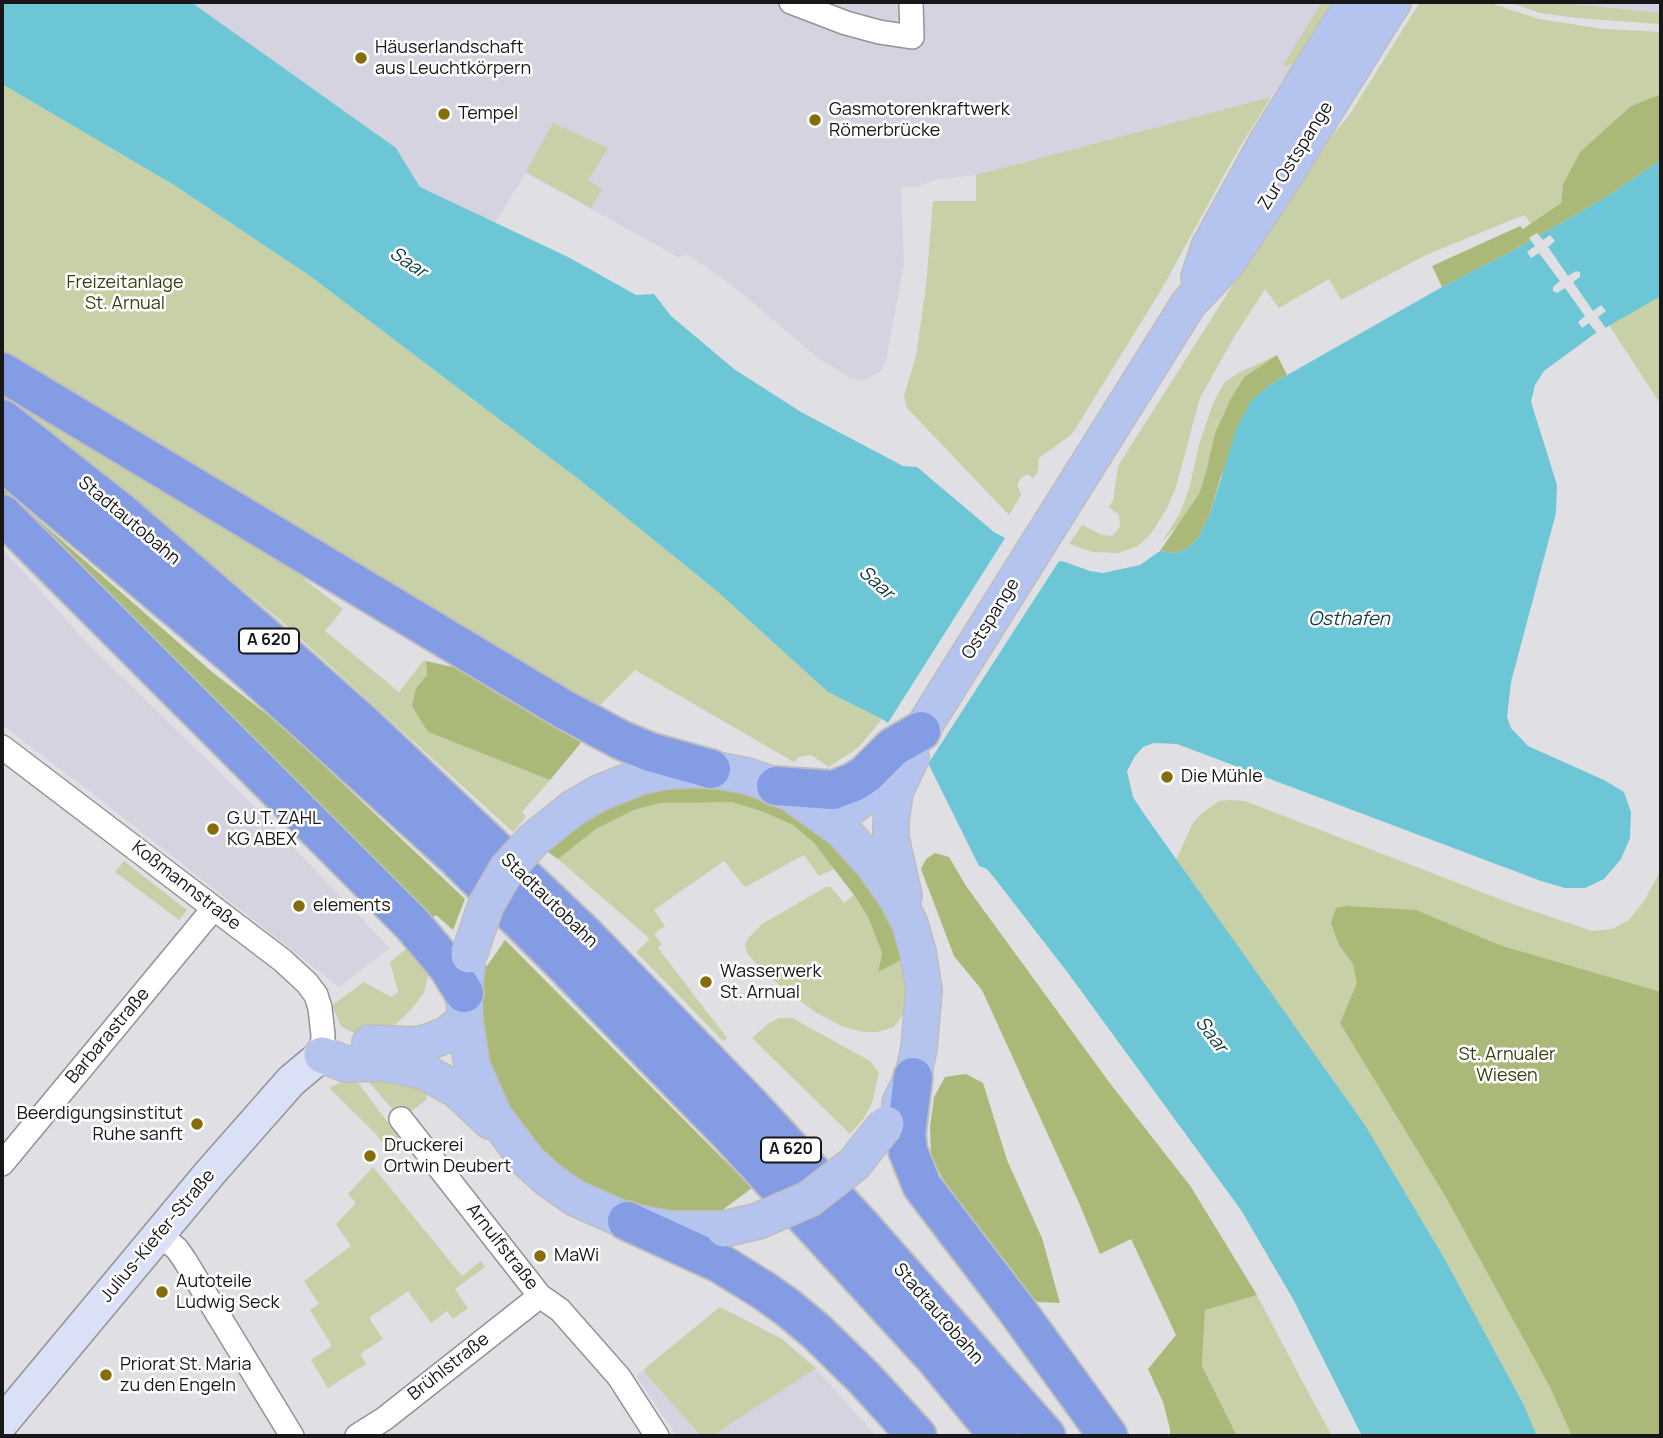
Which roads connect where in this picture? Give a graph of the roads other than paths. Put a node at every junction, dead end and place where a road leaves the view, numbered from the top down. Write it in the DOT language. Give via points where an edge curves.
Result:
graph roads {
  1 [pos="791,2"];
  2 [pos="911,2"];
  3 [pos="1354,2"];
  4 [pos="1393,2"];
  5 [pos="1189,303"];
  6 [pos="2,372"];
  7 [pos="2,419"];
  8 [pos="2,461"];
  9 [pos="1060,507"];
  10 [pos="2,514"];
  11 [pos="921,731"];
  12 [pos="2,747"];
  13 [pos="711,769"];
  14 [pos="880,783"];
  15 [pos="776,786"];
  16 [pos="822,815"];
  17 [pos="214,908"];
  18 [pos="910,924"];
  19 [pos="464,1006"];
  20 [pos="322,1055"];
  21 [pos="913,1077"];
  22 [pos="401,1119"];
  23 [pos="509,1137"];
  24 [pos="2,1164"];
  25 [pos="627,1221"];
  26 [pos="159,1234"];
  27 [pos="540,1296"];
  28 [pos="2,1423"];
  29 [pos="388,1428"];
  30 [pos="292,1436"];
  31 [pos="357,1436"];
  32 [pos="657,1436"];
  33 [pos="918,1436"];
  34 [pos="999,1436"];
  35 [pos="1045,1436"];
  36 [pos="1108,1436"];
  1 -- 2 [label="street" via="846,23 912,37"];
  3 -- 5 [label="main road, Zur Ostspange" via="1293,98 1209,247"];
  4 -- 5 [label="main road, Zur Ostspange" via="1234,252"];
  5 -- 9 [label="main road, Zur Ostspange"];
  6 -- 13 [label="highway" via="565,710 621,740"];
  7 -- 35 [label="highway, Stadtautobahn / A 620" via="124,515 277,648 577,927 750,1105"];
  8 -- 34 [label="highway, Stadtautobahn / A 620" via="236,658 457,858 727,1131 934,1357"];
  9 -- 11 [label="main road, Ostspange"];
  10 -- 19 [label="highway" via="412,924 442,959"];
  11 -- 14 [label="highway" via="893,747"];
  12 -- 17 [label="street, Koßmannstraße"];
  13 -- 15 [label="main road"];
  13 -- 19 [label="main road, bridge" via="642,776 599,793 538,835 507,869 486,905 469,955"];
  14 -- 15 [label="highway" via="854,782 833,790"];
  14 -- 16 [label="main road" via="850,807"];
  14 -- 18 [label="main road"];
  15 -- 16 [label="main road"];
  16 -- 18 [label="main road" via="873,864"];
  17 -- 20 [label="street, Koßmannstraße" via="282,960 316,995"];
  17 -- 24 [label="street, Barbarastraße"];
  18 -- 21 [label="main road" via="924,990"];
  19 -- 20 [label="main road" via="448,1034 431,1041 416,1045 348,1042"];
  19 -- 23 [label="main road" via="472,1066 494,1116"];
  20 -- 23 [label="main road" via="346,1064 384,1063 423,1071 457,1090"];
  20 -- 26 [label="main road, Julius-Kiefer-Straße" via="291,1081"];
  21 -- 25 [label="main road, bridge" via="886,1124 854,1164 809,1199 758,1221 724,1229 670,1229"];
  21 -- 36 [label="highway" via="906,1134 922,1186"];
  22 -- 27 [label="street, Arnulfstraße"];
  23 -- 25 [label="main road" via="549,1180 575,1198"];
  25 -- 33 [label="highway" via="721,1264 787,1307"];
  26 -- 28 [label="main road, Julius-Kiefer-Straße"];
  26 -- 30 [label="street" via="184,1259"];
  27 -- 29 [label="street, Brühlstraße"];
  27 -- 32 [label="street, Arnulfstraße" via="560,1310 618,1377"];
  29 -- 31 [label="street, Brühlstraße"];
}
